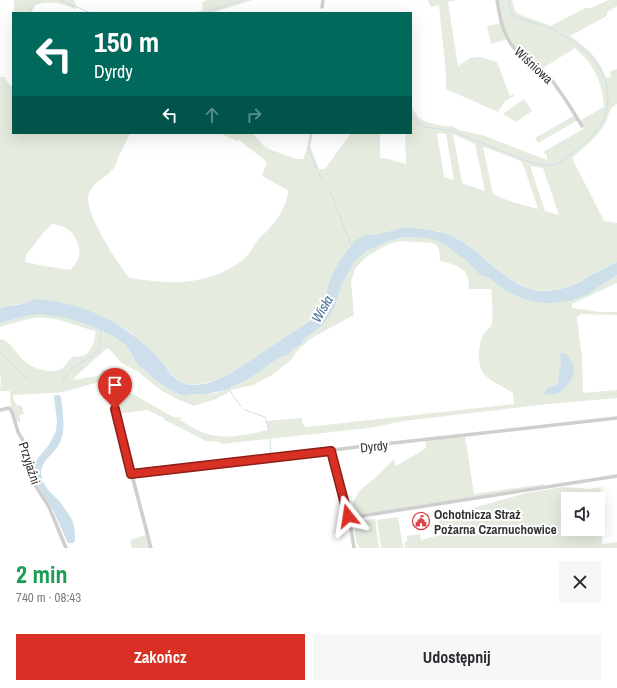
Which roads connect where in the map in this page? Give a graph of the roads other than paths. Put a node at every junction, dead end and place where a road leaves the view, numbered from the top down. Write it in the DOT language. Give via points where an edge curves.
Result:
graph roads {
  1 [pos="323,0"];
  2 [pos="497,0"];
  3 [pos="322,7"];
  4 [pos="582,126"];
  5 [pos="115,409"];
  6 [pos="0,410"];
  7 [pos="617,418"];
  8 [pos="331,451"];
  9 [pos="131,474"];
  10 [pos="617,476"];
  11 [pos="351,520"];
  12 [pos="66,548"];
  13 [pos="151,548"];
  14 [pos="354,548"];
  1 -- 3 [label="street"];
  2 -- 4 [label="street, Wiśniowa" via="503,26 512,46 545,71 570,104"];
  5 -- 9 [label="street"];
  6 -- 12 [label="street, Przyjaźni" via="9,408 12,412 27,449 34,483"];
  7 -- 8 [label="street, Dyrdy"];
  8 -- 9 [label="street, Dyrdy"];
  8 -- 11 [label="street"];
  9 -- 13 [label="street"];
  10 -- 11 [label="street" via="355,517"];
  11 -- 14 [label="street"];
}
